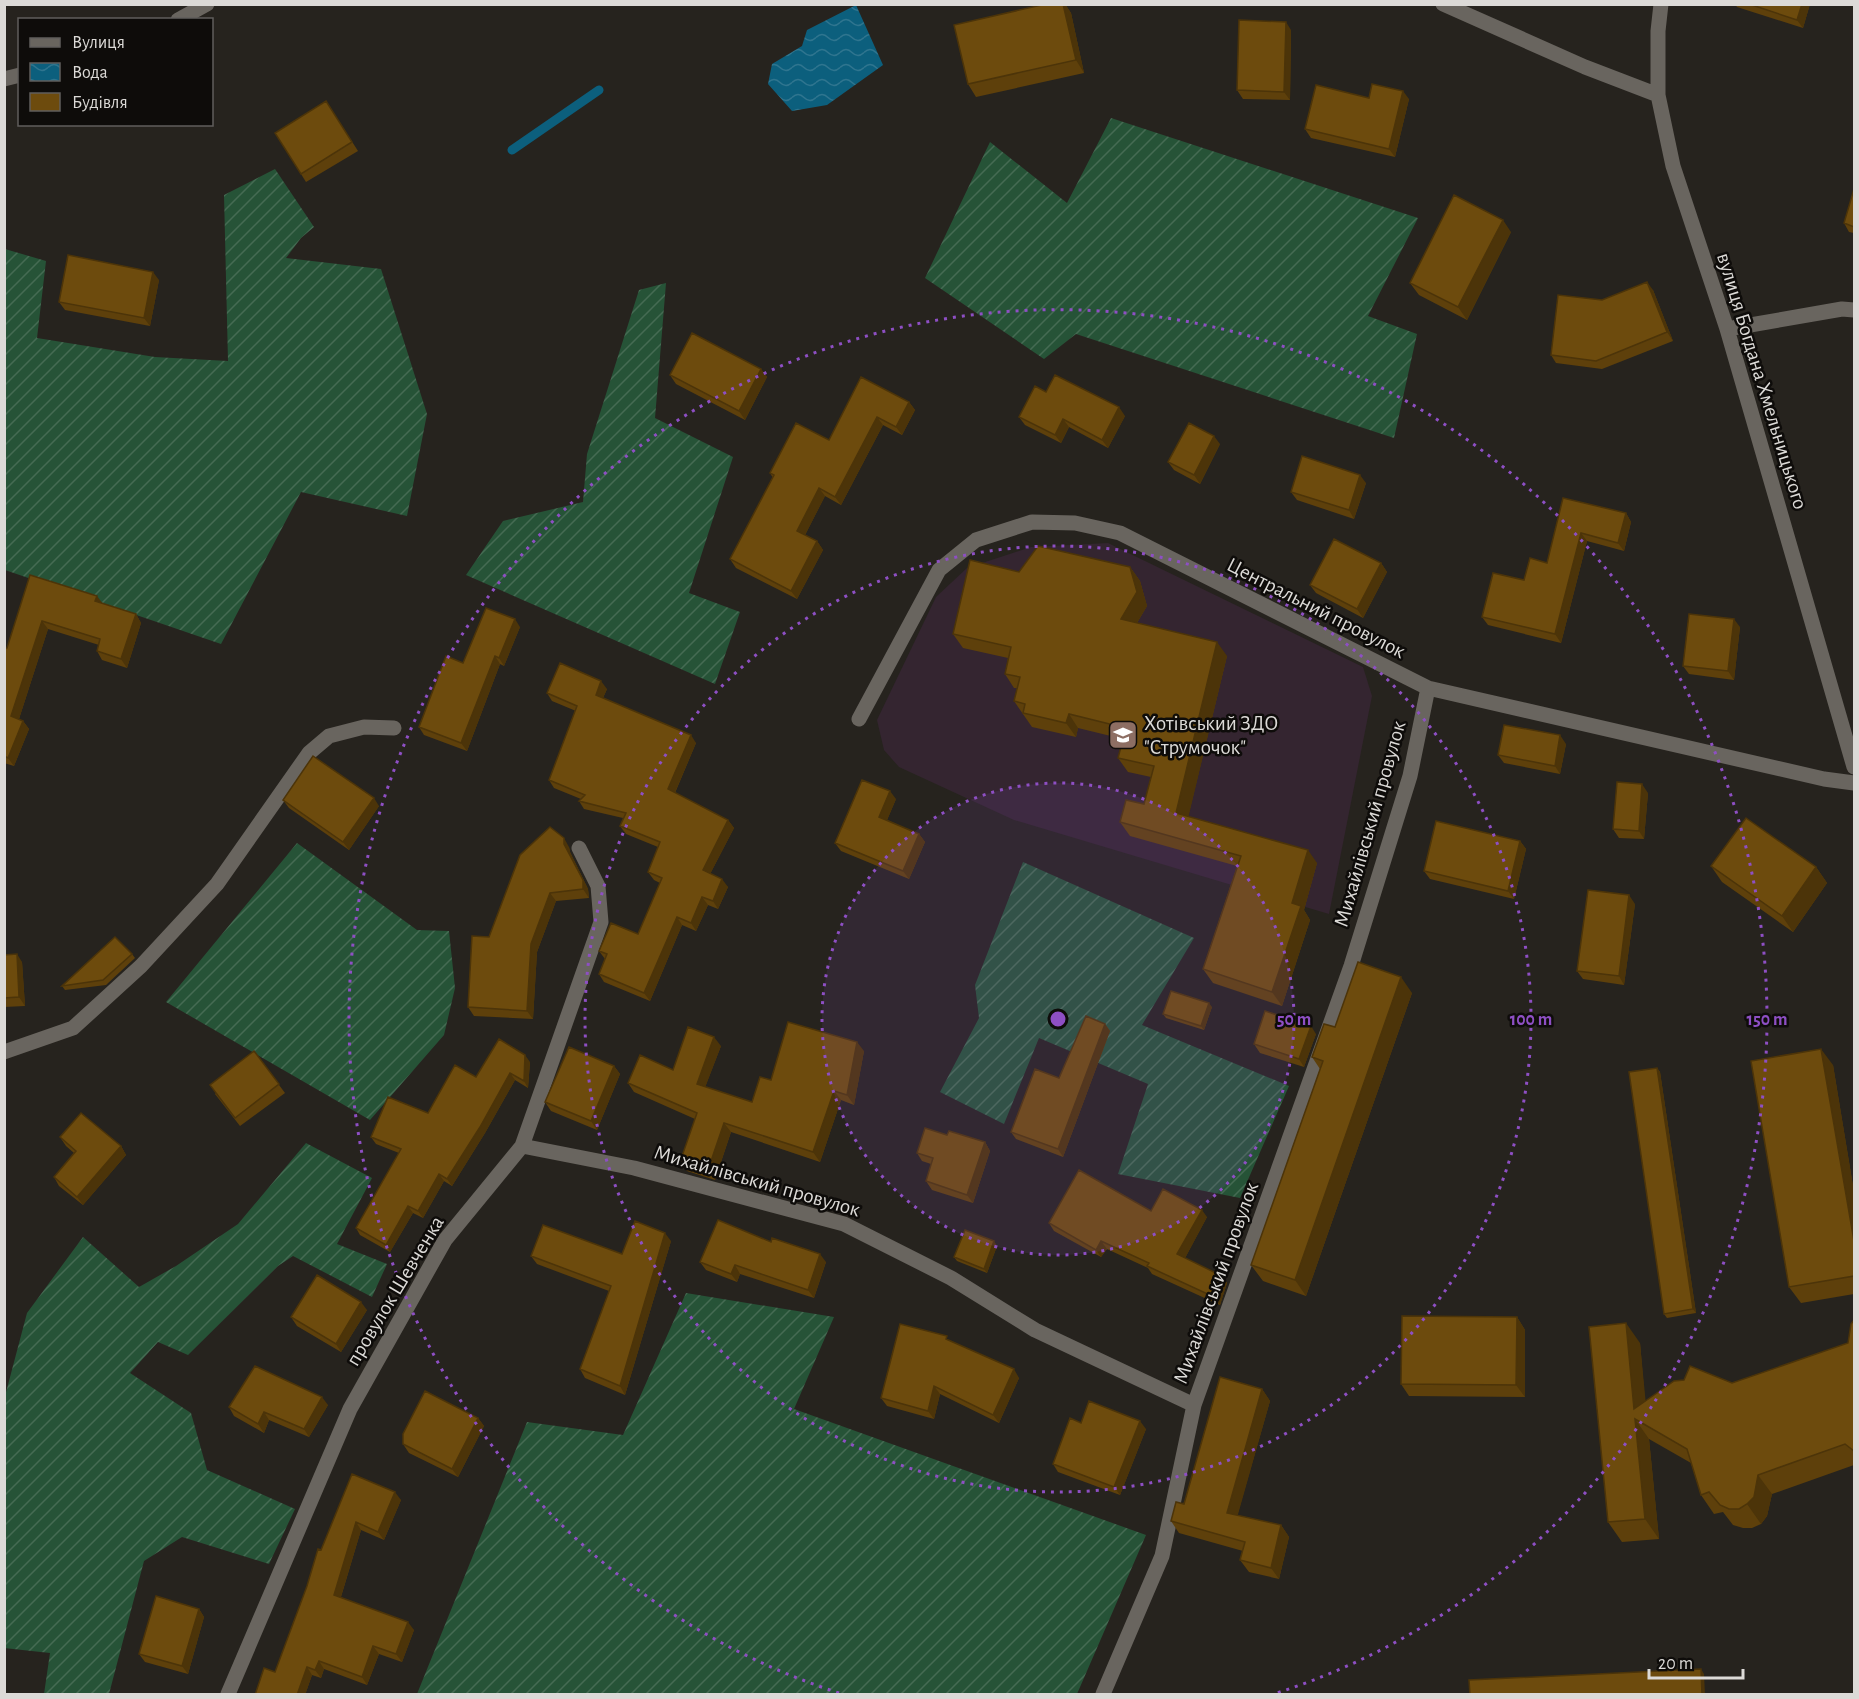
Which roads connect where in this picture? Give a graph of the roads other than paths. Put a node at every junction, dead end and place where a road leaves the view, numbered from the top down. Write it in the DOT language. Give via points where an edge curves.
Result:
graph roads {
  1 [pos="207,4"];
  2 [pos="1443,4"];
  3 [pos="1661,4"];
  4 [pos="182,18"];
  5 [pos="1658,95"];
  6 [pos="1854,310"];
  7 [pos="1726,329"];
  8 [pos="1428,688"];
  9 [pos="859,719"];
  10 [pos="394,728"];
  11 [pos="1854,767"];
  12 [pos="1854,783"];
  13 [pos="579,848"];
  14 [pos="4,1052"];
  15 [pos="522,1146"];
  16 [pos="1194,1405"];
  17 [pos="228,1695"];
  18 [pos="1103,1695"];
  1 -- 4 [label="street"];
  2 -- 5 [label="street"];
  3 -- 5 [label="street, вулиця Богдана Хмельницького"];
  5 -- 7 [label="street, вулиця Богдана Хмельницького" via="1673,166"];
  6 -- 7 [label="street"];
  7 -- 11 [label="street, вулиця Богдана Хмельницького"];
  8 -- 9 [label="street, Центральний провулок" via="1120,533 1075,523 1032,522 976,540 939,570"];
  8 -- 12 [label="street, Центральний провулок"];
  8 -- 16 [label="street, Михайлівський провулок" via="1410,776 1352,966"];
  10 -- 14 [label="street" via="364,727 329,736 309,753 217,884 141,966 73,1028"];
  13 -- 15 [label="street, провулок Шевченка" via="598,886 602,922"];
  15 -- 16 [label="street, Михайлівський провулок" via="634,1168 844,1224 951,1278 1035,1330"];
  15 -- 17 [label="street, провулок Шевченка" via="445,1240 350,1409"];
  16 -- 18 [label="street" via="1162,1556"];
}
